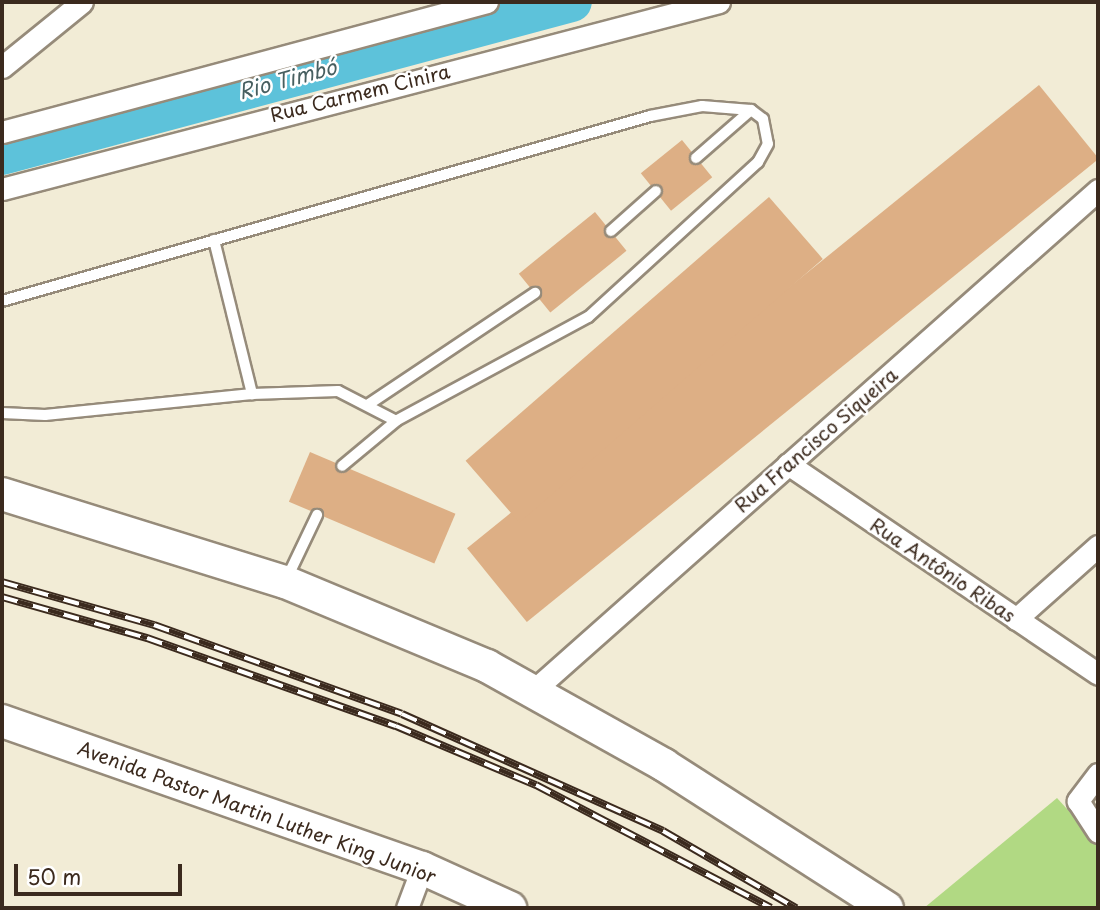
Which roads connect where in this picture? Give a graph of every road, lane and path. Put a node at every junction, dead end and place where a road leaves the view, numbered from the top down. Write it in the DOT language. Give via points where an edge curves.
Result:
graph roads {
  1 [pos="82,2"];
  2 [pos="487,2"];
  3 [pos="719,2"];
  4 [pos="2,67"];
  5 [pos="751,110"];
  6 [pos="2,132"];
  7 [pos="696,158"];
  8 [pos="2,189"];
  9 [pos="1098,190"];
  10 [pos="656,191"];
  11 [pos="611,231"];
  12 [pos="214,240"];
  13 [pos="536,293"];
  14 [pos="2,301"];
  15 [pos="252,394"];
  16 [pos="369,404"];
  17 [pos="2,413"];
  18 [pos="396,421"];
  19 [pos="788,464"];
  20 [pos="342,466"];
  21 [pos="2,494"];
  22 [pos="317,515"];
  23 [pos="1098,546"];
  24 [pos="285,582"];
  25 [pos="1016,619"];
  26 [pos="1098,674"];
  27 [pos="534,690"];
  28 [pos="2,721"];
  29 [pos="1098,774"];
  30 [pos="1098,832"];
  31 [pos="422,869"];
  32 [pos="407,908"];
  33 [pos="510,908"];
  34 [pos="887,908"];
  1 -- 4 [label="street"];
  2 -- 6 [label="street"];
  3 -- 8 [label="street, Rua Carmem Cinira"];
  5 -- 7 [label="lane"];
  5 -- 12 [label="lane" via="702,106 650,116"];
  5 -- 18 [label="lane" via="769,129 758,162 588,317"];
  9 -- 19 [label="street, Rua Francisco Siqueira"];
  10 -- 11 [label="lane"];
  12 -- 14 [label="lane"];
  12 -- 15 [label="lane"];
  13 -- 16 [label="lane"];
  15 -- 16 [label="lane" via="338,391"];
  15 -- 17 [label="lane" via="45,415"];
  16 -- 18 [label="lane"];
  18 -- 20 [label="lane"];
  19 -- 25 [label="street, Rua Antônio Ribas"];
  19 -- 27 [label="street, Rua Francisco Siqueira"];
  21 -- 24 [label="main road"];
  22 -- 24 [label="lane"];
  23 -- 25 [label="street"];
  24 -- 27 [label="main road"];
  25 -- 26 [label="street, Rua Antônio Ribas"];
  27 -- 34 [label="main road"];
  28 -- 31 [label="main road, Avenida Pastor Martin Luther King Junior"];
  29 -- 30 [label="street" via="1078,801"];
  31 -- 32 [label="street"];
  31 -- 33 [label="main road, Avenida Pastor Martin Luther King Junior"];
}
